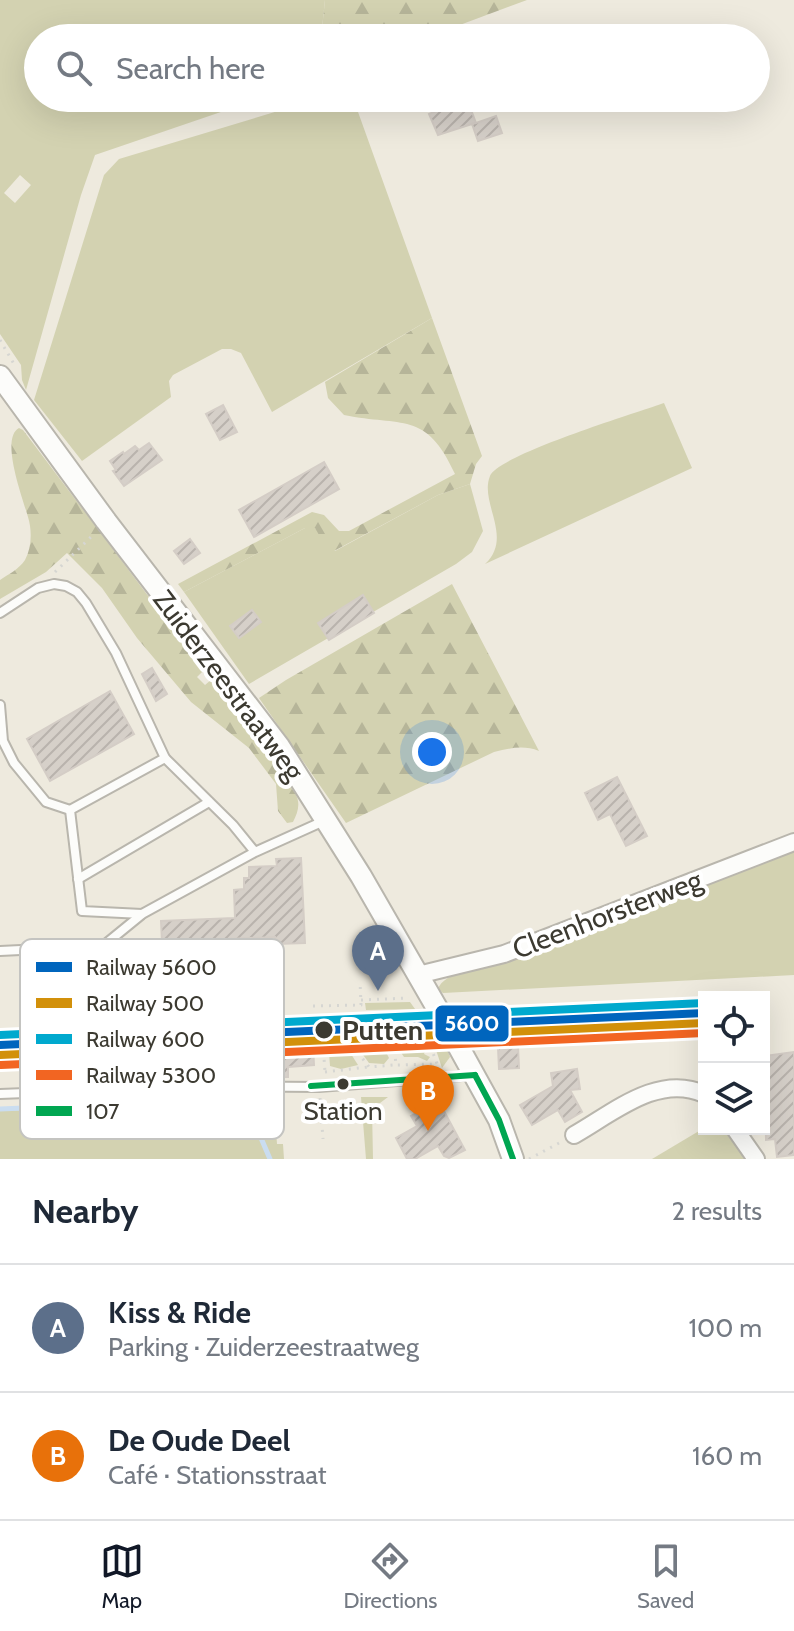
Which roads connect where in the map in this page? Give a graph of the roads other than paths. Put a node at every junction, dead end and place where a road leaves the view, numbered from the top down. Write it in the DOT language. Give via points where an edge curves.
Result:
graph roads {
  1 [pos="0,376"];
  2 [pos="0,383"];
  3 [pos="22,407"];
  4 [pos="0,613"];
  5 [pos="0,705"];
  6 [pos="165,758"];
  7 [pos="209,802"];
  8 [pos="70,810"];
  9 [pos="326,820"];
  10 [pos="794,842"];
  11 [pos="255,852"];
  12 [pos="78,879"];
  13 [pos="142,914"];
  14 [pos="112,939"];
  15 [pos="20,950"];
  16 [pos="0,951"];
  17 [pos="418,975"];
  18 [pos="475,1075"];
  19 [pos="284,1087"];
  20 [pos="698,1092"];
  21 [pos="20,1093"];
  22 [pos="0,1094"];
  23 [pos="574,1135"];
  24 [pos="739,1135"];
  25 [pos="513,1159"];
  26 [pos="756,1159"];
  1 -- 3 [label="street, Zuiderzeestraatweg"];
  2 -- 3 [label="street, Zuiderzeestraatweg"];
  3 -- 9 [label="street, Zuiderzeestraatweg" via="279,746"];
  4 -- 6 [label="lane" via="38,588 54,584 77,592 116,653"];
  5 -- 8 [label="lane" via="3,741 14,763 46,802"];
  6 -- 7 [label="lane"];
  6 -- 8 [label="lane"];
  7 -- 11 [label="lane"];
  7 -- 12 [label="lane"];
  8 -- 12 [label="lane"];
  9 -- 11 [label="lane"];
  9 -- 17 [label="street, Zuiderzeestraatweg"];
  10 -- 17 [label="street, Cleenhorsterweg" via="504,954"];
  11 -- 13 [label="lane"];
  12 -- 13 [label="lane" via="82,911"];
  13 -- 14 [label="lane"];
  15 -- 16 [label="lane"];
  17 -- 18 [label="street, Zuiderzeestraatweg"];
  18 -- 19 [label="lane"];
  18 -- 25 [label="street, Zuiderzeestraatweg"];
  20 -- 23 [label="street" via="655,1089"];
  21 -- 22 [label="lane"];
  24 -- 26 [label="street"];
}
